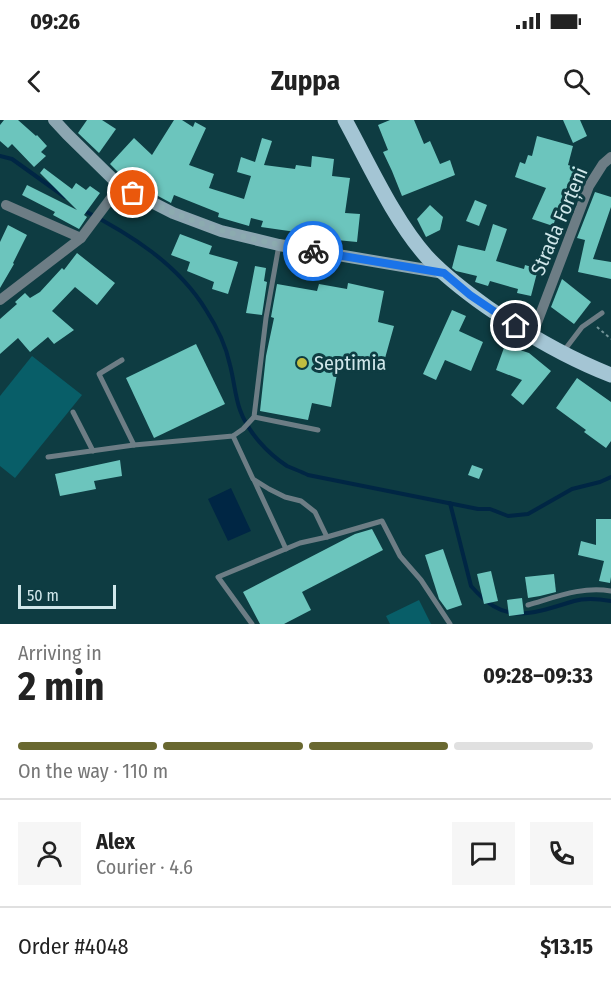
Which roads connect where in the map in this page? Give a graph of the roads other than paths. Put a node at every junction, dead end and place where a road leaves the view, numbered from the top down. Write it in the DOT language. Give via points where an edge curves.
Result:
graph roads {
  1 [pos="54,120"];
  2 [pos="345,120"];
  3 [pos="611,157"];
  4 [pos="120,186"];
  5 [pos="6,205"];
  6 [pos="81,238"];
  7 [pos="279,245"];
  8 [pos="444,273"];
  9 [pos="0,300"];
  10 [pos="602,313"];
  11 [pos="532,336"];
  12 [pos="563,353"];
  13 [pos="122,360"];
  14 [pos="611,375"];
  15 [pos="73,412"];
  16 [pos="253,418"];
  17 [pos="318,430"];
  18 [pos="232,436"];
  19 [pos="134,445"];
  20 [pos="93,451"];
  21 [pos="48,457"];
  22 [pos="253,479"];
  23 [pos="327,537"];
  24 [pos="286,549"];
  25 [pos="611,591"];
  26 [pos="528,605"];
  27 [pos="252,624"];
  28 [pos="450,624"];
  1 -- 4 [label="main road"];
  2 -- 8 [label="main road" via="399,218"];
  3 -- 11 [label="street, Strada Forțeni" via="589,186"];
  4 -- 6 [label="street"];
  4 -- 7 [label="main road" via="195,222"];
  5 -- 6 [label="street"];
  6 -- 9 [label="street"];
  7 -- 8 [label="main road"];
  7 -- 16 [label="lane"];
  8 -- 11 [label="main road"];
  10 -- 12 [label="lane" via="582,327"];
  11 -- 12 [label="main road"];
  12 -- 14 [label="main road"];
  13 -- 19 [label="lane" via="99,374"];
  15 -- 20 [label="lane"];
  16 -- 17 [label="lane"];
  16 -- 18 [label="lane"];
  18 -- 19 [label="lane"];
  18 -- 22 [label="lane"];
  19 -- 20 [label="lane"];
  20 -- 21 [label="lane"];
  22 -- 23 [label="lane" via="308,506"];
  22 -- 24 [label="lane"];
  23 -- 24 [label="lane"];
  23 -- 28 [label="lane" via="382,521 400,556"];
  24 -- 27 [label="lane" via="218,577"];
  25 -- 26 [label="lane" via="584,590"];
}
